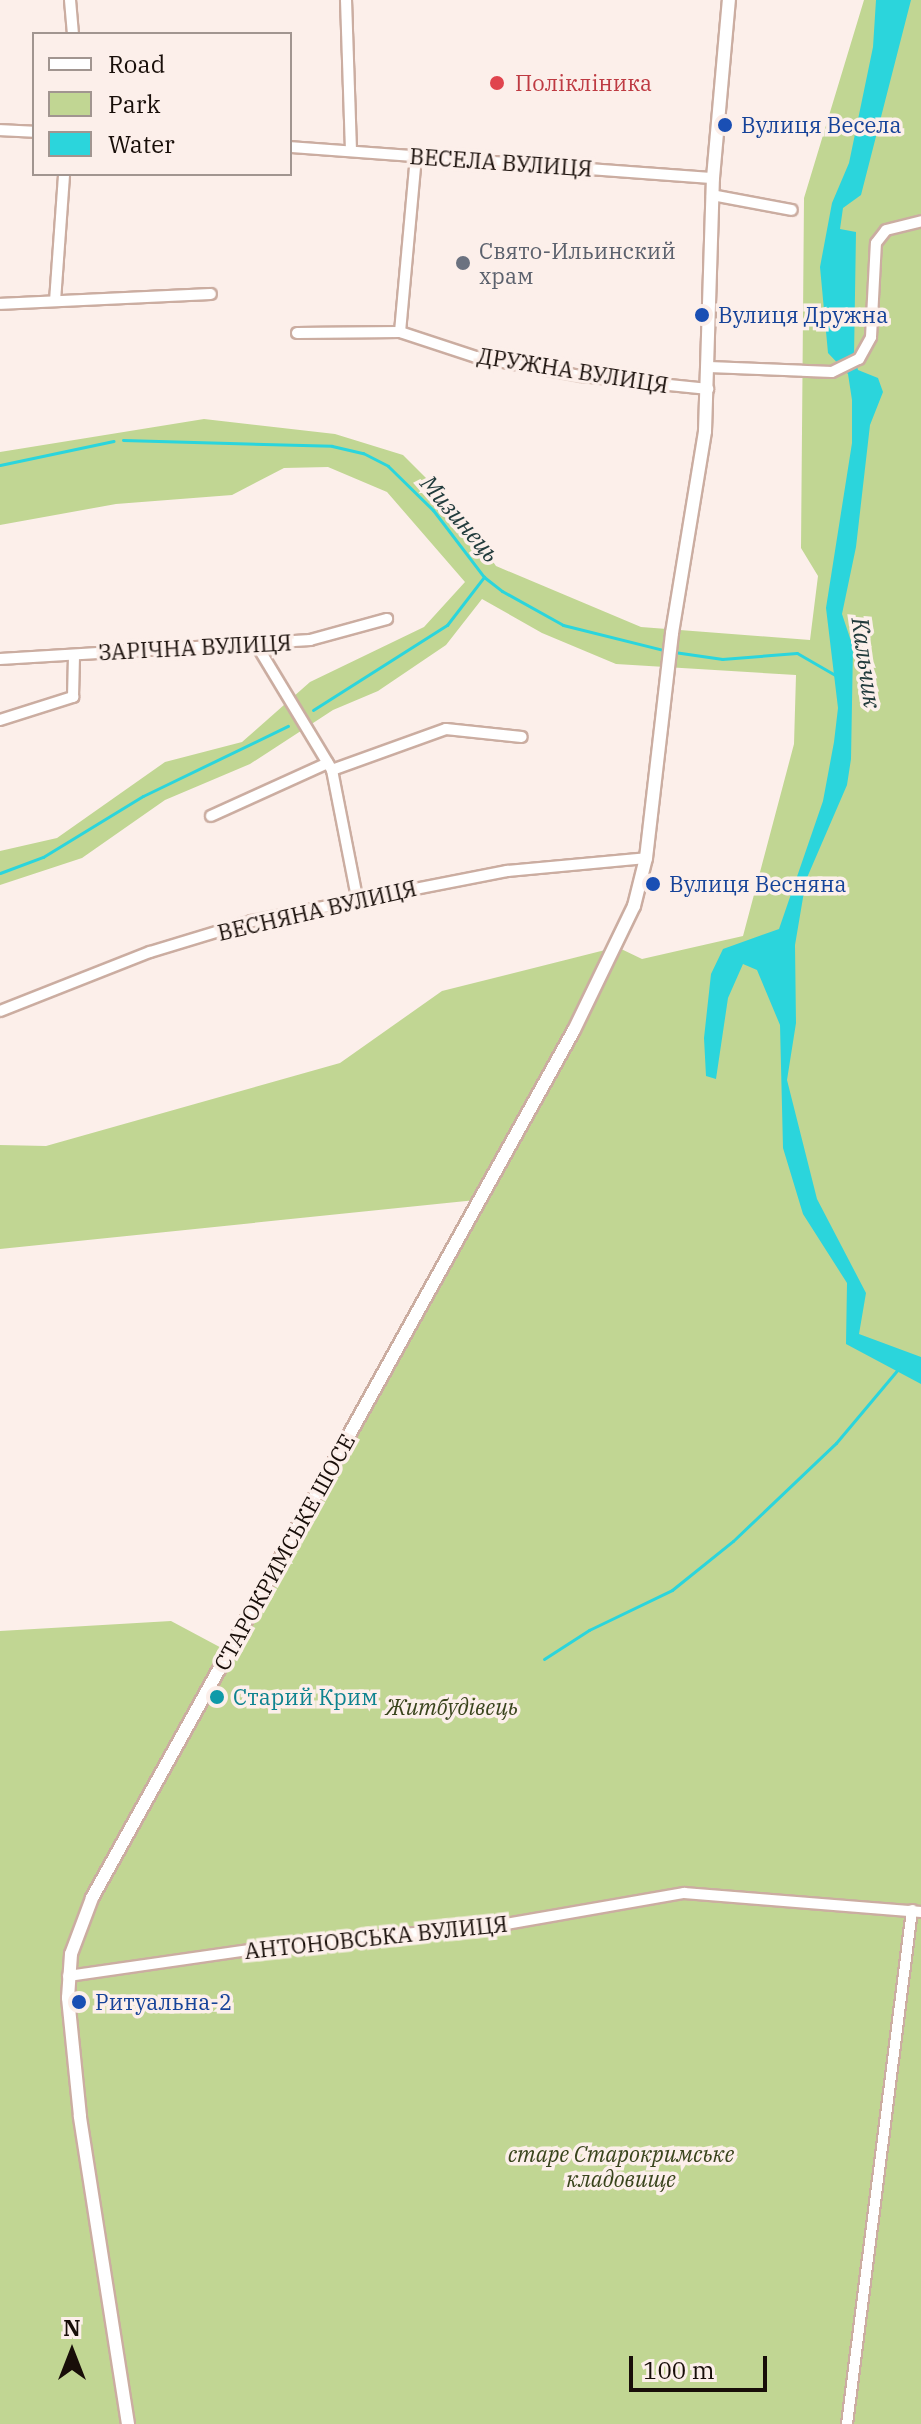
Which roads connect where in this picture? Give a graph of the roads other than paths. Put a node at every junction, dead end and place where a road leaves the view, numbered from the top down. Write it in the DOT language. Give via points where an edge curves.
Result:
graph roads {
  1 [pos="70,0"];
  2 [pos="346,0"];
  3 [pos="729,0"];
  4 [pos="73,32"];
  5 [pos="0,130"];
  6 [pos="32,132"];
  7 [pos="292,147"];
  8 [pos="351,150"];
  9 [pos="416,155"];
  10 [pos="64,176"];
  11 [pos="713,178"];
  12 [pos="712,195"];
  13 [pos="792,210"];
  14 [pos="921,221"];
  15 [pos="211,294"];
  16 [pos="55,301"];
  17 [pos="0,304"];
  18 [pos="400,332"];
  19 [pos="297,333"];
  20 [pos="709,367"];
  21 [pos="708,389"];
  22 [pos="387,619"];
  23 [pos="256,644"];
  24 [pos="74,655"];
  25 [pos="0,659"];
  26 [pos="0,720"];
  27 [pos="522,737"];
  28 [pos="330,767"];
  29 [pos="211,816"];
  30 [pos="646,858"];
  31 [pos="357,897"];
  32 [pos="0,1011"];
  33 [pos="916,1911"];
  34 [pos="68,1976"];
  35 [pos="128,2424"];
  36 [pos="847,2424"];
  1 -- 4 [label="street"];
  2 -- 8 [label="street"];
  3 -- 11 [label="street, СТАРОКРИМСЬКЕ ШОСЕ"];
  5 -- 6 [label="street"];
  7 -- 8 [label="street, ВЕСЕЛА ВУЛИЦЯ"];
  8 -- 9 [label="street, ВЕСЕЛА ВУЛИЦЯ"];
  9 -- 11 [label="street, ВЕСЕЛА ВУЛИЦЯ"];
  9 -- 18 [label="street"];
  10 -- 16 [label="street"];
  11 -- 12 [label="street, СТАРОКРИМСЬКЕ ШОСЕ"];
  12 -- 13 [label="street"];
  12 -- 20 [label="street, СТАРОКРИМСЬКЕ ШОСЕ"];
  14 -- 20 [label="street" via="886,230 876,243 871,337 859,359 832,372"];
  15 -- 16 [label="street"];
  16 -- 17 [label="street"];
  18 -- 19 [label="street, ДРУЖНА ВУЛИЦЯ"];
  18 -- 21 [label="street, ДРУЖНА ВУЛИЦЯ" via="458,352 527,366"];
  20 -- 21 [label="street, СТАРОКРИМСЬКЕ ШОСЕ"];
  21 -- 30 [label="street, СТАРОКРИМСЬКЕ ШОСЕ"];
  22 -- 23 [label="street, ЗАРІЧНА ВУЛИЦЯ" via="310,640"];
  23 -- 24 [label="street, ЗАРІЧНА ВУЛИЦЯ"];
  23 -- 28 [label="street"];
  24 -- 25 [label="street, ЗАРІЧНА ВУЛИЦЯ"];
  24 -- 26 [label="street" via="73,697"];
  27 -- 28 [label="street" via="446,729"];
  28 -- 29 [label="street"];
  28 -- 31 [label="street"];
  30 -- 31 [label="street, ВЕСНЯНА ВУЛИЦЯ" via="507,871"];
  30 -- 34 [label="street, СТАРОКРИМСЬКЕ ШОСЕ" via="617,947 92,1898"];
  31 -- 32 [label="street, ВЕСНЯНА ВУЛИЦЯ" via="150,952"];
  33 -- 34 [label="street, АНТОНОВСЬКА ВУЛИЦЯ" via="684,1893 506,1924 269,1947"];
  33 -- 36 [label="street"];
  34 -- 35 [label="street, СТАРОКРИМСЬКЕ ШОСЕ" via="95,2232"];
}
